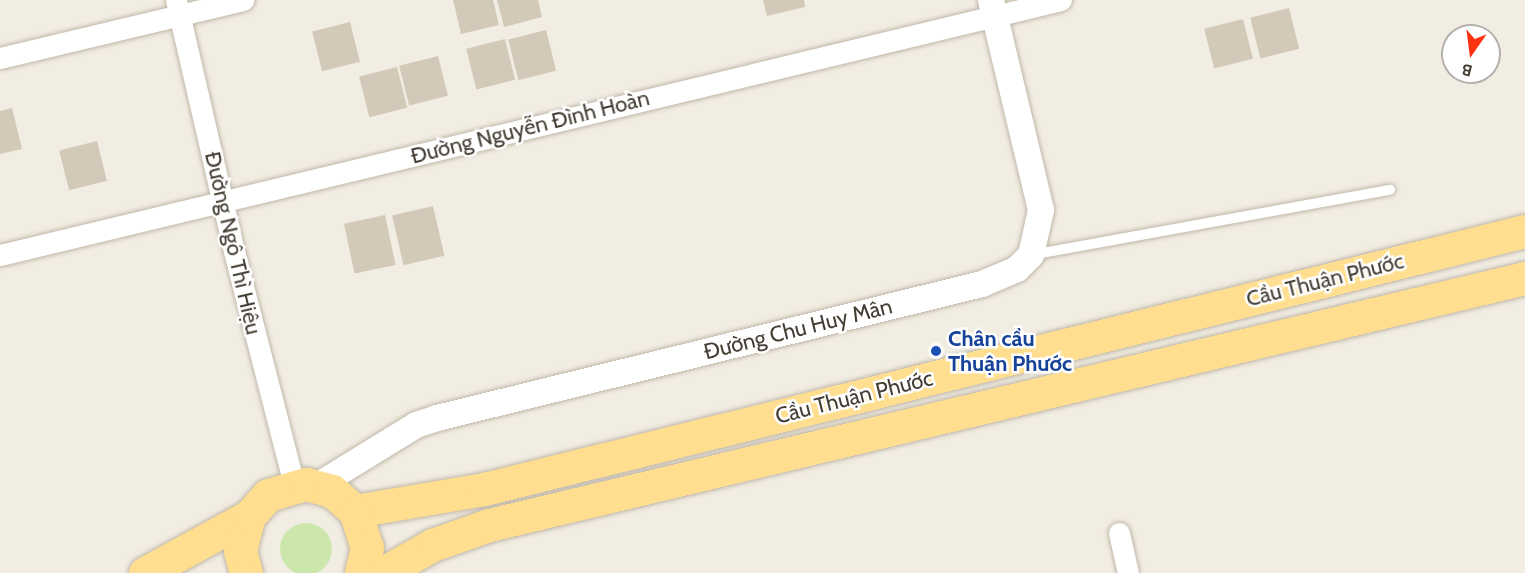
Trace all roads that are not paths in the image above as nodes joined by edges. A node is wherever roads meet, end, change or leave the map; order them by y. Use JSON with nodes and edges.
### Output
{"nodes":[{"id":1,"x":243,"y":0,"type":"edge"},
{"id":2,"x":1061,"y":0,"type":"edge"},
{"id":3,"x":178,"y":8,"type":"edge"},
{"id":4,"x":993,"y":8,"type":"edge"},
{"id":5,"x":0,"y":58,"type":"edge"},
{"id":6,"x":1390,"y":190,"type":"dead end"},
{"id":7,"x":223,"y":202,"type":"junction"},
{"id":8,"x":1525,"y":231,"type":"edge"},
{"id":9,"x":0,"y":255,"type":"edge"},
{"id":10,"x":1031,"y":255,"type":"junction"},
{"id":11,"x":1525,"y":278,"type":"edge"},
{"id":12,"x":306,"y":485,"type":"junction"},
{"id":13,"x":355,"y":511,"type":"junction"},
{"id":14,"x":249,"y":516,"type":"junction"},
{"id":15,"x":1119,"y":533,"type":"dead end"},
{"id":16,"x":145,"y":573,"type":"edge"},
{"id":17,"x":246,"y":573,"type":"edge"},
{"id":18,"x":361,"y":573,"type":"edge"},
{"id":19,"x":383,"y":573,"type":"edge"},
{"id":20,"x":1128,"y":573,"type":"edge"}],
"edges":[{"from":1,"to":3,"type":"street"},
{"from":2,"to":4,"type":"street","name":"Đường Nguyễn Đình Hoàn"},
{"from":3,"to":5,"type":"street"},
{"from":3,"to":7,"type":"street","name":"Đường Ngô Thì Hiệu"},
{"from":4,"to":7,"type":"street","name":"Đường Nguyễn Đình Hoàn"},
{"from":4,"to":10,"type":"street"},
{"from":6,"to":10,"type":"lane"},
{"from":7,"to":9,"type":"street","name":"Đường Nguyễn Đình Hoàn"},
{"from":7,"to":12,"type":"street","name":"Đường Ngô Thì Hiệu"},
{"from":8,"to":13,"type":"main road","name":"Cầu Thuận Phước"},
{"from":10,"to":12,"type":"street","name":"Đường Chu Huy Mân"},
{"from":11,"to":19,"type":"main road","name":"Cầu Thuận Phước"},
{"from":12,"to":13,"type":"main road"},
{"from":12,"to":14,"type":"main road"},
{"from":13,"to":18,"type":"main road"},
{"from":14,"to":16,"type":"main road"},
{"from":14,"to":17,"type":"main road"},
{"from":15,"to":20,"type":"street"}]}
